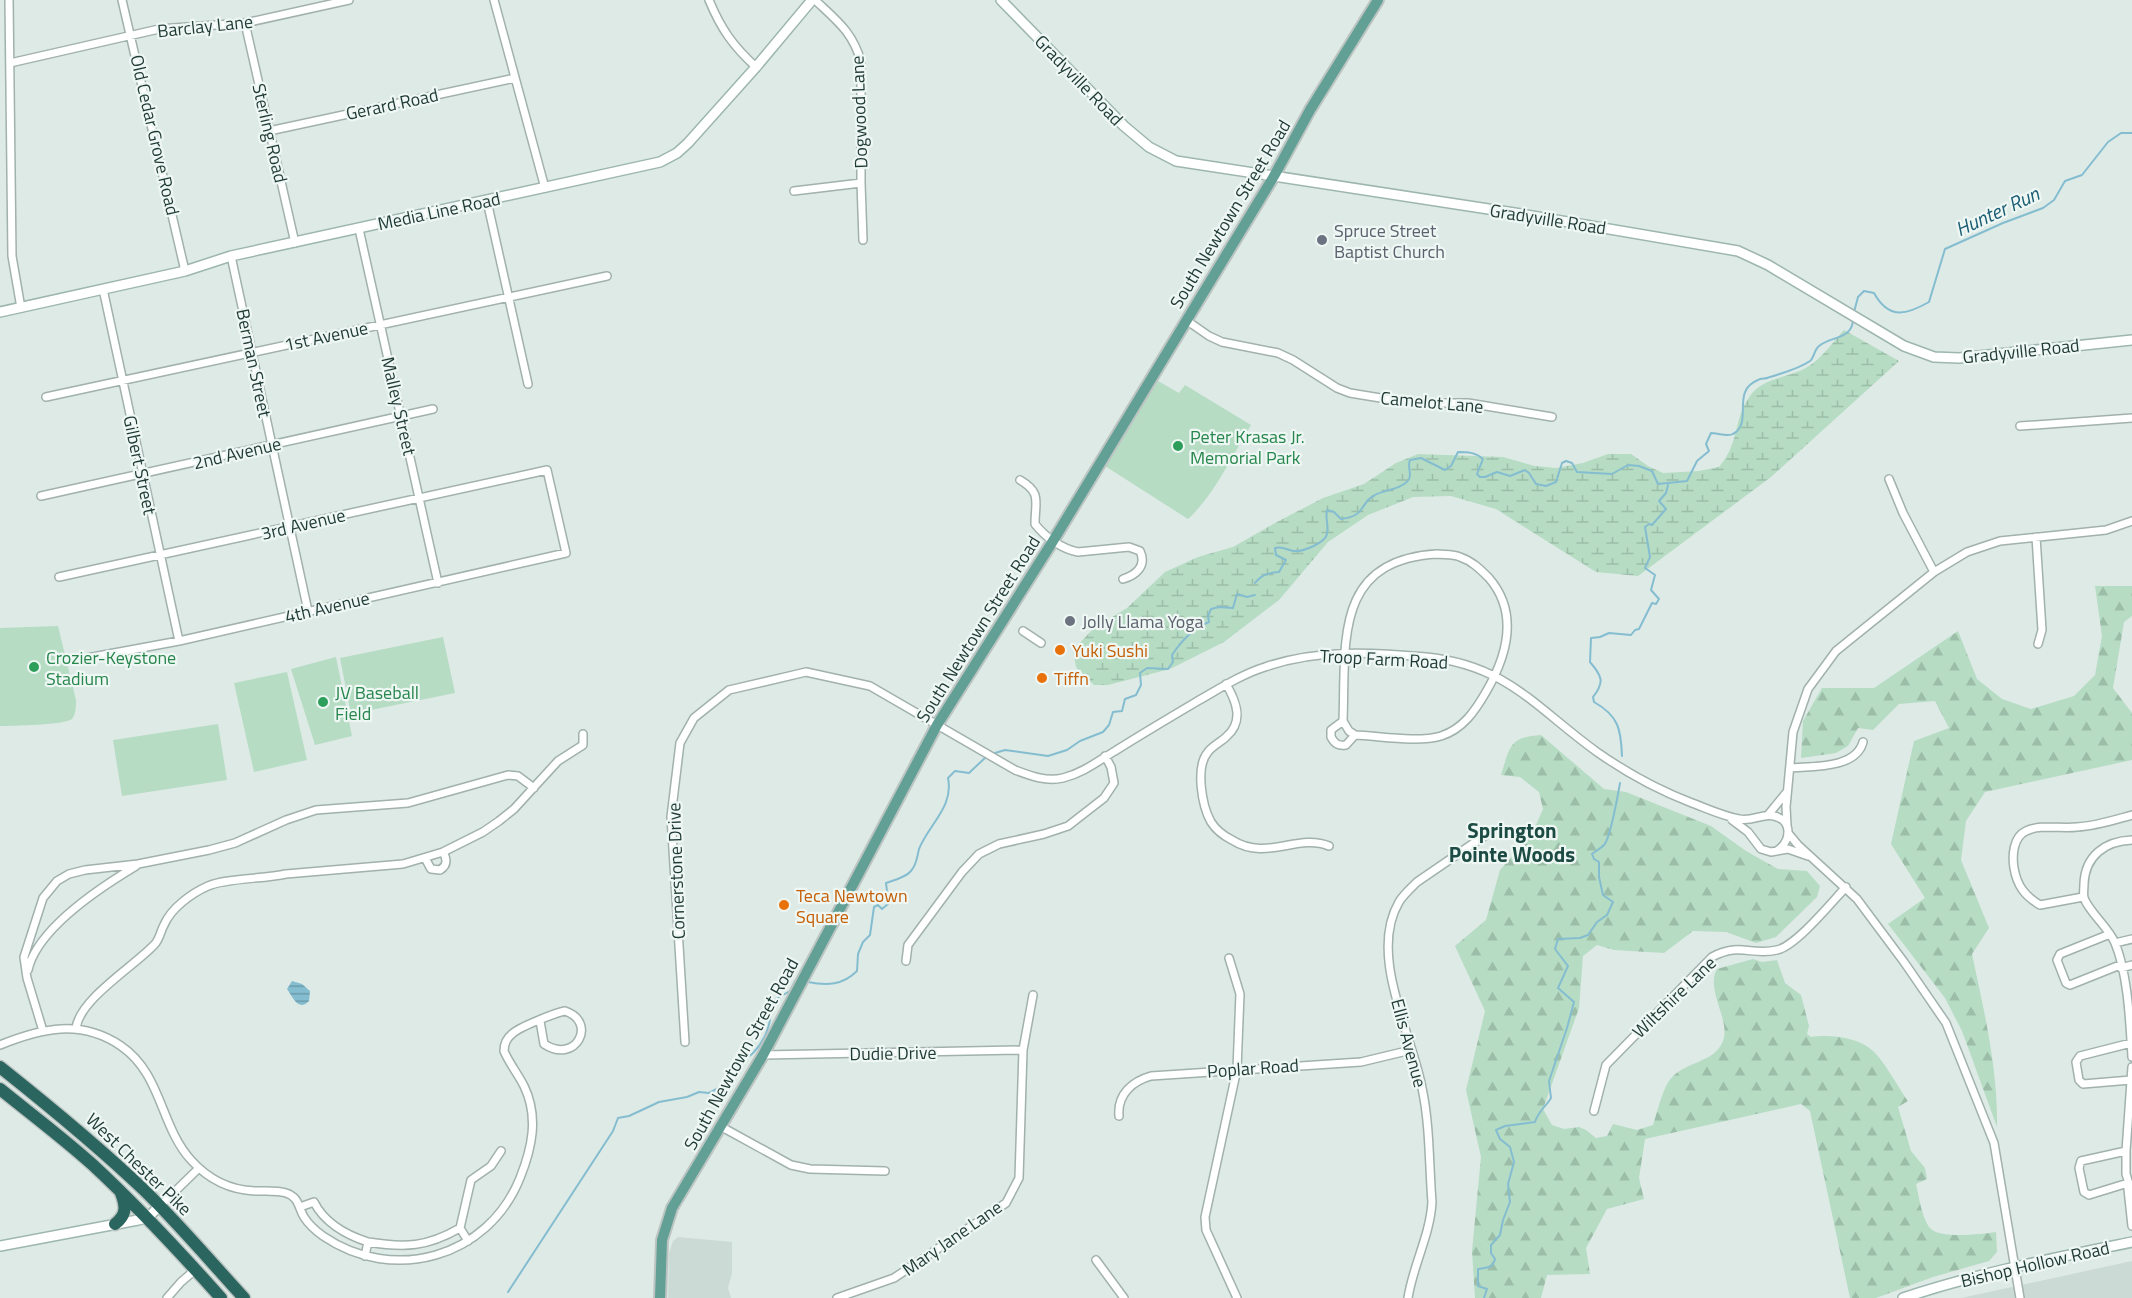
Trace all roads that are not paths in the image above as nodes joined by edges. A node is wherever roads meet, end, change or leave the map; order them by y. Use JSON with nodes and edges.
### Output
{"nodes":[{"id":1,"x":9,"y":0,"type":"edge"},
{"id":2,"x":122,"y":0,"type":"edge"},
{"id":3,"x":349,"y":0,"type":"edge"},
{"id":4,"x":494,"y":0,"type":"edge"},
{"id":5,"x":709,"y":0,"type":"edge"},
{"id":6,"x":814,"y":0,"type":"edge"},
{"id":7,"x":1001,"y":0,"type":"edge"},
{"id":8,"x":1378,"y":0,"type":"edge"},
{"id":9,"x":245,"y":23,"type":"junction"},
{"id":10,"x":132,"y":36,"type":"junction"},
{"id":11,"x":10,"y":63,"type":"junction"},
{"id":12,"x":756,"y":67,"type":"junction"},
{"id":13,"x":515,"y":78,"type":"junction"},
{"id":14,"x":269,"y":131,"type":"junction"},
{"id":15,"x":1274,"y":176,"type":"junction"},
{"id":16,"x":861,"y":183,"type":"junction"},
{"id":17,"x":545,"y":188,"type":"junction"},
{"id":18,"x":794,"y":192,"type":"dead end"},
{"id":19,"x":488,"y":201,"type":"junction"},
{"id":20,"x":359,"y":228,"type":"junction"},
{"id":21,"x":863,"y":240,"type":"dead end"},
{"id":22,"x":295,"y":243,"type":"junction"},
{"id":23,"x":231,"y":256,"type":"junction"},
{"id":24,"x":185,"y":271,"type":"junction"},
{"id":25,"x":607,"y":276,"type":"dead end"},
{"id":26,"x":103,"y":289,"type":"junction"},
{"id":27,"x":510,"y":296,"type":"junction"},
{"id":28,"x":21,"y":308,"type":"junction"},
{"id":29,"x":0,"y":312,"type":"edge"},
{"id":30,"x":1186,"y":321,"type":"junction"},
{"id":31,"x":380,"y":325,"type":"junction"},
{"id":32,"x":2132,"y":340,"type":"edge"},
{"id":33,"x":251,"y":352,"type":"junction"},
{"id":34,"x":123,"y":380,"type":"junction"},
{"id":35,"x":528,"y":384,"type":"dead end"},
{"id":36,"x":46,"y":397,"type":"dead end"},
{"id":37,"x":433,"y":409,"type":"dead end"},
{"id":38,"x":402,"y":416,"type":"junction"},
{"id":39,"x":1552,"y":417,"type":"dead end"},
{"id":40,"x":2132,"y":418,"type":"edge"},
{"id":41,"x":2020,"y":426,"type":"dead end"},
{"id":42,"x":271,"y":445,"type":"junction"},
{"id":43,"x":142,"y":475,"type":"junction"},
{"id":44,"x":1889,"y":479,"type":"dead end"},
{"id":45,"x":1020,"y":480,"type":"dead end"},
{"id":46,"x":41,"y":496,"type":"dead end"},
{"id":47,"x":420,"y":498,"type":"junction"},
{"id":48,"x":2132,"y":521,"type":"edge"},
{"id":49,"x":291,"y":527,"type":"junction"},
{"id":50,"x":2036,"y":537,"type":"junction"},
{"id":51,"x":1053,"y":541,"type":"junction"},
{"id":52,"x":566,"y":553,"type":"joint"},
{"id":53,"x":160,"y":556,"type":"junction"},
{"id":54,"x":1935,"y":572,"type":"junction"},
{"id":55,"x":59,"y":578,"type":"dead end"},
{"id":56,"x":1123,"y":579,"type":"dead end"},
{"id":57,"x":438,"y":583,"type":"junction"},
{"id":58,"x":308,"y":611,"type":"junction"},
{"id":59,"x":1023,"y":631,"type":"dead end"},
{"id":60,"x":179,"y":641,"type":"junction"},
{"id":61,"x":1041,"y":642,"type":"dead end"},
{"id":62,"x":2038,"y":644,"type":"dead end"},
{"id":63,"x":1346,"y":653,"type":"junction"},
{"id":64,"x":87,"y":658,"type":"dead end"},
{"id":65,"x":1495,"y":675,"type":"junction"},
{"id":66,"x":1226,"y":684,"type":"junction"},
{"id":67,"x":1343,"y":721,"type":"junction"},
{"id":68,"x":937,"y":725,"type":"junction"},
{"id":69,"x":583,"y":734,"type":"dead end"},
{"id":70,"x":1355,"y":735,"type":"junction"},
{"id":71,"x":1863,"y":742,"type":"dead end"},
{"id":72,"x":1105,"y":756,"type":"junction"},
{"id":73,"x":1790,"y":768,"type":"junction"},
{"id":74,"x":534,"y":788,"type":"junction"},
{"id":75,"x":1788,"y":791,"type":"junction"},
{"id":76,"x":1725,"y":815,"type":"junction"},
{"id":77,"x":2132,"y":815,"type":"edge"},
{"id":78,"x":1764,"y":816,"type":"junction"},
{"id":79,"x":1788,"y":829,"type":"junction"},
{"id":80,"x":1490,"y":832,"type":"dead end"},
{"id":81,"x":1752,"y":838,"type":"junction"},
{"id":82,"x":2132,"y":840,"type":"edge"},
{"id":83,"x":1329,"y":846,"type":"dead end"},
{"id":84,"x":1778,"y":850,"type":"junction"},
{"id":85,"x":443,"y":852,"type":"junction"},
{"id":86,"x":425,"y":858,"type":"junction"},
{"id":87,"x":1815,"y":860,"type":"junction"},
{"id":88,"x":138,"y":864,"type":"junction"},
{"id":89,"x":1846,"y":887,"type":"junction"},
{"id":90,"x":2083,"y":897,"type":"junction"},
{"id":91,"x":2110,"y":934,"type":"junction"},
{"id":92,"x":2132,"y":939,"type":"edge"},
{"id":93,"x":2115,"y":943,"type":"junction"},
{"id":94,"x":1229,"y":958,"type":"dead end"},
{"id":95,"x":906,"y":961,"type":"dead end"},
{"id":96,"x":2132,"y":965,"type":"edge"},
{"id":97,"x":2121,"y":967,"type":"junction"},
{"id":98,"x":27,"y":975,"type":"junction"},
{"id":99,"x":1033,"y":995,"type":"dead end"},
{"id":100,"x":540,"y":1021,"type":"junction"},
{"id":101,"x":76,"y":1028,"type":"junction"},
{"id":102,"x":43,"y":1031,"type":"junction"},
{"id":103,"x":2132,"y":1036,"type":"edge"},
{"id":104,"x":685,"y":1042,"type":"dead end"},
{"id":105,"x":2131,"y":1043,"type":"edge"},
{"id":106,"x":0,"y":1045,"type":"edge"},
{"id":107,"x":1023,"y":1050,"type":"junction"},
{"id":108,"x":1412,"y":1050,"type":"junction"},
{"id":109,"x":763,"y":1055,"type":"junction"},
{"id":110,"x":2132,"y":1057,"type":"edge"},
{"id":111,"x":0,"y":1067,"type":"edge"},
{"id":112,"x":2132,"y":1067,"type":"edge"},
{"id":113,"x":1238,"y":1069,"type":"junction"},
{"id":114,"x":2130,"y":1080,"type":"junction"},
{"id":115,"x":0,"y":1089,"type":"edge"},
{"id":116,"x":1594,"y":1111,"type":"dead end"},
{"id":117,"x":1119,"y":1116,"type":"dead end"},
{"id":118,"x":720,"y":1126,"type":"junction"},
{"id":119,"x":2130,"y":1142,"type":"edge"},
{"id":120,"x":501,"y":1151,"type":"dead end"},
{"id":121,"x":2126,"y":1151,"type":"junction"},
{"id":122,"x":199,"y":1168,"type":"junction"},
{"id":123,"x":885,"y":1171,"type":"dead end"},
{"id":124,"x":2129,"y":1173,"type":"edge"},
{"id":125,"x":2128,"y":1183,"type":"junction"},
{"id":126,"x":121,"y":1192,"type":"junction"},
{"id":127,"x":2132,"y":1193,"type":"edge"},
{"id":128,"x":160,"y":1206,"type":"junction"},
{"id":129,"x":300,"y":1207,"type":"junction"},
{"id":130,"x":147,"y":1218,"type":"junction"},
{"id":131,"x":116,"y":1224,"type":"junction"},
{"id":132,"x":2132,"y":1226,"type":"edge"},
{"id":133,"x":460,"y":1228,"type":"junction"},
{"id":134,"x":468,"y":1241,"type":"junction"},
{"id":135,"x":368,"y":1242,"type":"junction"},
{"id":136,"x":2132,"y":1242,"type":"edge"},
{"id":137,"x":0,"y":1246,"type":"edge"},
{"id":138,"x":365,"y":1256,"type":"junction"},
{"id":139,"x":1096,"y":1260,"type":"dead end"},
{"id":140,"x":2016,"y":1266,"type":"junction"},
{"id":141,"x":195,"y":1269,"type":"junction"},
{"id":142,"x":166,"y":1298,"type":"edge"},
{"id":143,"x":221,"y":1298,"type":"edge"},
{"id":144,"x":244,"y":1298,"type":"edge"},
{"id":145,"x":660,"y":1298,"type":"edge"},
{"id":146,"x":837,"y":1298,"type":"edge"},
{"id":147,"x":1124,"y":1298,"type":"edge"},
{"id":148,"x":1237,"y":1298,"type":"edge"},
{"id":149,"x":1408,"y":1298,"type":"edge"},
{"id":150,"x":1903,"y":1298,"type":"edge"},
{"id":151,"x":2020,"y":1298,"type":"edge"}],
"edges":[{"from":1,"to":11,"type":"street"},
{"from":2,"to":10,"type":"street","name":"Old Cedar Grove Road"},
{"from":3,"to":9,"type":"street","name":"Barclay Lane"},
{"from":4,"to":13,"type":"street"},
{"from":5,"to":12,"type":"street"},
{"from":6,"to":12,"type":"main road","name":"Media Line Road"},
{"from":6,"to":16,"type":"street","name":"Dogwood Lane"},
{"from":7,"to":15,"type":"main road","name":"Gradyville Road"},
{"from":8,"to":15,"type":"main road","name":"South Newtown Street Road"},
{"from":9,"to":10,"type":"street","name":"Barclay Lane"},
{"from":9,"to":14,"type":"street","name":"Sterling Road"},
{"from":10,"to":11,"type":"street","name":"Barclay Lane"},
{"from":10,"to":24,"type":"street","name":"Old Cedar Grove Road"},
{"from":11,"to":28,"type":"street"},
{"from":12,"to":17,"type":"main road","name":"Media Line Road"},
{"from":13,"to":14,"type":"street","name":"Gerard Road"},
{"from":13,"to":17,"type":"street"},
{"from":14,"to":22,"type":"street","name":"Sterling Road"},
{"from":15,"to":30,"type":"main road","name":"South Newtown Street Road"},
{"from":15,"to":32,"type":"main road","name":"Gradyville Road"},
{"from":16,"to":18,"type":"street"},
{"from":16,"to":21,"type":"street","name":"Dogwood Lane"},
{"from":17,"to":19,"type":"main road","name":"Media Line Road"},
{"from":19,"to":20,"type":"main road","name":"Media Line Road"},
{"from":19,"to":27,"type":"street"},
{"from":20,"to":22,"type":"main road","name":"Media Line Road"},
{"from":20,"to":31,"type":"street","name":"Malley Street"},
{"from":22,"to":23,"type":"main road","name":"Media Line Road"},
{"from":23,"to":24,"type":"main road","name":"Media Line Road"},
{"from":23,"to":33,"type":"street","name":"Berman Street"},
{"from":24,"to":26,"type":"main road","name":"Media Line Road"},
{"from":25,"to":27,"type":"street","name":"1st Avenue"},
{"from":26,"to":28,"type":"main road","name":"Media Line Road"},
{"from":26,"to":34,"type":"street","name":"Gilbert Street"},
{"from":27,"to":31,"type":"street","name":"1st Avenue"},
{"from":27,"to":35,"type":"street"},
{"from":28,"to":29,"type":"main road","name":"Media Line Road"},
{"from":30,"to":39,"type":"street","name":"Camelot Lane"},
{"from":30,"to":51,"type":"main road","name":"South Newtown Street Road"},
{"from":31,"to":33,"type":"street","name":"1st Avenue"},
{"from":31,"to":38,"type":"street","name":"Malley Street"},
{"from":33,"to":34,"type":"street","name":"1st Avenue"},
{"from":33,"to":42,"type":"street","name":"Berman Street"},
{"from":34,"to":36,"type":"street","name":"1st Avenue"},
{"from":34,"to":43,"type":"street","name":"Gilbert Street"},
{"from":37,"to":38,"type":"street","name":"2nd Avenue"},
{"from":38,"to":42,"type":"street","name":"2nd Avenue"},
{"from":38,"to":47,"type":"street","name":"Malley Street"},
{"from":40,"to":41,"type":"street"},
{"from":42,"to":43,"type":"street","name":"2nd Avenue"},
{"from":42,"to":49,"type":"street","name":"Berman Street"},
{"from":43,"to":46,"type":"street","name":"2nd Avenue"},
{"from":43,"to":53,"type":"street","name":"Gilbert Street"},
{"from":44,"to":54,"type":"street"},
{"from":45,"to":51,"type":"street"},
{"from":47,"to":49,"type":"street","name":"3rd Avenue"},
{"from":47,"to":52,"type":"street","name":"3rd Avenue"},
{"from":47,"to":57,"type":"street","name":"Malley Street"},
{"from":48,"to":50,"type":"street"},
{"from":49,"to":53,"type":"street","name":"3rd Avenue"},
{"from":49,"to":58,"type":"street","name":"Berman Street"},
{"from":50,"to":54,"type":"street"},
{"from":50,"to":62,"type":"street"},
{"from":51,"to":56,"type":"street"},
{"from":51,"to":68,"type":"main road","name":"South Newtown Street Road"},
{"from":52,"to":57,"type":"street","name":"4th Avenue"},
{"from":53,"to":55,"type":"street","name":"3rd Avenue"},
{"from":53,"to":60,"type":"street","name":"Gilbert Street"},
{"from":54,"to":73,"type":"street"},
{"from":57,"to":58,"type":"street","name":"4th Avenue"},
{"from":58,"to":60,"type":"street","name":"4th Avenue"},
{"from":59,"to":61,"type":"street"},
{"from":60,"to":64,"type":"street","name":"4th Avenue"},
{"from":63,"to":65,"type":"street","name":"Troop Farm Road"},
{"from":63,"to":65,"type":"street"},
{"from":63,"to":66,"type":"street","name":"Troop Farm Road"},
{"from":63,"to":67,"type":"street"},
{"from":65,"to":70,"type":"street"},
{"from":65,"to":76,"type":"street","name":"Troop Farm Road"},
{"from":66,"to":72,"type":"street","name":"Troop Farm Road"},
{"from":66,"to":83,"type":"street"},
{"from":67,"to":70,"type":"street"},
{"from":67,"to":70,"type":"street"},
{"from":68,"to":72,"type":"street","name":"Troop Farm Road"},
{"from":68,"to":104,"type":"street","name":"Cornerstone Drive"},
{"from":68,"to":109,"type":"main road","name":"South Newtown Street Road"},
{"from":69,"to":74,"type":"street"},
{"from":71,"to":73,"type":"street"},
{"from":72,"to":95,"type":"street"},
{"from":73,"to":75,"type":"street"},
{"from":74,"to":85,"type":"street"},
{"from":74,"to":88,"type":"street"},
{"from":75,"to":78,"type":"street"},
{"from":75,"to":79,"type":"street"},
{"from":76,"to":78,"type":"street","name":"Troop Farm Road"},
{"from":76,"to":81,"type":"street","name":"Troop Farm Road"},
{"from":77,"to":90,"type":"street"},
{"from":78,"to":79,"type":"street","name":"Troop Farm Road"},
{"from":78,"to":81,"type":"street"},
{"from":79,"to":84,"type":"street"},
{"from":79,"to":87,"type":"street","name":"Troop Farm Road"},
{"from":80,"to":108,"type":"street","name":"Ellis Avenue"},
{"from":81,"to":84,"type":"street"},
{"from":82,"to":90,"type":"street"},
{"from":84,"to":87,"type":"street"},
{"from":85,"to":86,"type":"street"},
{"from":85,"to":86,"type":"street"},
{"from":86,"to":101,"type":"street"},
{"from":87,"to":89,"type":"street","name":"Troop Farm Road"},
{"from":88,"to":98,"type":"street"},
{"from":88,"to":98,"type":"street"},
{"from":89,"to":116,"type":"street","name":"Wiltshire Lane"},
{"from":89,"to":140,"type":"street","name":"Troop Farm Road"},
{"from":90,"to":91,"type":"street"},
{"from":91,"to":93,"type":"street"},
{"from":91,"to":97,"type":"street"},
{"from":92,"to":93,"type":"street"},
{"from":93,"to":97,"type":"street"},
{"from":94,"to":113,"type":"street"},
{"from":96,"to":97,"type":"street"},
{"from":97,"to":103,"type":"street"},
{"from":98,"to":102,"type":"street"},
{"from":99,"to":107,"type":"street","name":"Mary Jane Lane"},
{"from":100,"to":100,"type":"street"},
{"from":100,"to":134,"type":"street"},
{"from":101,"to":102,"type":"street"},
{"from":101,"to":122,"type":"street"},
{"from":102,"to":106,"type":"street"},
{"from":103,"to":105,"type":"street"},
{"from":105,"to":110,"type":"street"},
{"from":105,"to":114,"type":"street"},
{"from":107,"to":109,"type":"street","name":"Dudie Drive"},
{"from":107,"to":146,"type":"street","name":"Mary Jane Lane"},
{"from":108,"to":113,"type":"street","name":"Poplar Road"},
{"from":108,"to":149,"type":"street","name":"Ellis Avenue"},
{"from":109,"to":118,"type":"main road","name":"South Newtown Street Road"},
{"from":111,"to":128,"type":"highway","name":"West Chester Pike"},
{"from":112,"to":114,"type":"street"},
{"from":113,"to":117,"type":"street","name":"Poplar Road"},
{"from":113,"to":148,"type":"street"},
{"from":114,"to":119,"type":"street"},
{"from":115,"to":126,"type":"highway","name":"West Chester Pike"},
{"from":118,"to":123,"type":"street"},
{"from":118,"to":145,"type":"main road","name":"South Newtown Street Road"},
{"from":119,"to":121,"type":"street"},
{"from":120,"to":133,"type":"street"},
{"from":121,"to":124,"type":"street"},
{"from":121,"to":125,"type":"street"},
{"from":122,"to":128,"type":"street"},
{"from":122,"to":129,"type":"street"},
{"from":124,"to":125,"type":"street"},
{"from":125,"to":127,"type":"street"},
{"from":125,"to":132,"type":"street"},
{"from":126,"to":130,"type":"highway","name":"West Chester Pike"},
{"from":126,"to":131,"type":"highway"},
{"from":128,"to":130,"type":"main road"},
{"from":128,"to":144,"type":"highway","name":"West Chester Pike"},
{"from":129,"to":135,"type":"street"},
{"from":129,"to":138,"type":"street"},
{"from":130,"to":131,"type":"main road"},
{"from":130,"to":141,"type":"highway","name":"West Chester Pike"},
{"from":131,"to":137,"type":"main road"},
{"from":133,"to":134,"type":"street"},
{"from":133,"to":135,"type":"street"},
{"from":134,"to":138,"type":"street"},
{"from":135,"to":138,"type":"street"},
{"from":136,"to":140,"type":"main road","name":"Bishop Hollow Road"},
{"from":139,"to":147,"type":"street"},
{"from":140,"to":150,"type":"main road","name":"Bishop Hollow Road"},
{"from":140,"to":151,"type":"street","name":"Troop Farm Road"},
{"from":141,"to":142,"type":"street"},
{"from":141,"to":143,"type":"highway","name":"West Chester Pike"}]}
